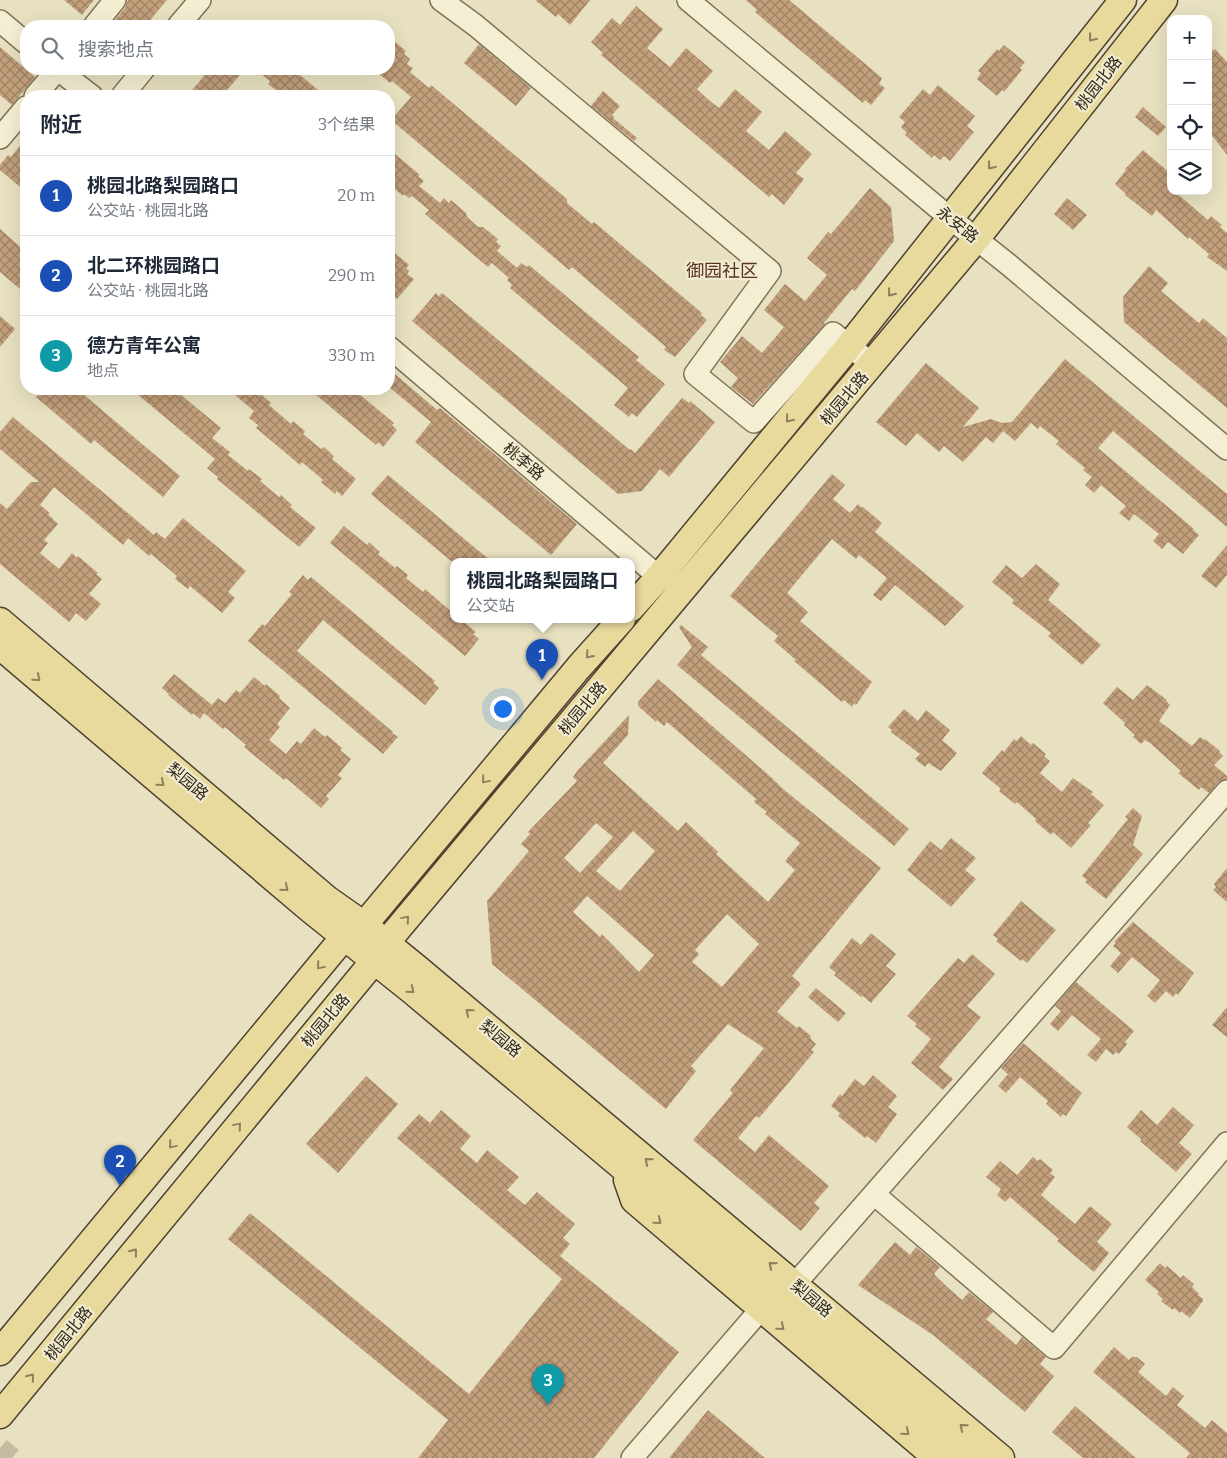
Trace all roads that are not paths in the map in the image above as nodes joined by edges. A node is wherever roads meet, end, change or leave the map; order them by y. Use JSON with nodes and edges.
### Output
{"nodes":[{"id":1,"x":115,"y":0,"type":"edge"},
{"id":2,"x":200,"y":0,"type":"edge"},
{"id":3,"x":442,"y":0,"type":"edge"},
{"id":4,"x":688,"y":0,"type":"edge"},
{"id":5,"x":1123,"y":0,"type":"edge"},
{"id":6,"x":1164,"y":0,"type":"edge"},
{"id":7,"x":99,"y":20,"type":"edge"},
{"id":8,"x":183,"y":20,"type":"edge"},
{"id":9,"x":0,"y":21,"type":"edge"},
{"id":10,"x":20,"y":38,"type":"edge"},
{"id":11,"x":53,"y":75,"type":"edge"},
{"id":12,"x":66,"y":75,"type":"edge"},
{"id":13,"x":139,"y":75,"type":"edge"},
{"id":14,"x":40,"y":90,"type":"edge"},
{"id":15,"x":84,"y":90,"type":"edge"},
{"id":16,"x":127,"y":90,"type":"edge"},
{"id":17,"x":20,"y":114,"type":"edge"},
{"id":18,"x":0,"y":138,"type":"edge"},
{"id":19,"x":950,"y":218,"type":"junction"},
{"id":20,"x":977,"y":238,"type":"junction"},
{"id":21,"x":849,"y":346,"type":"junction"},
{"id":22,"x":395,"y":352,"type":"edge"},
{"id":23,"x":872,"y":364,"type":"junction"},
{"id":24,"x":1227,"y":449,"type":"edge"},
{"id":25,"x":659,"y":576,"type":"junction"},
{"id":26,"x":635,"y":603,"type":"edge"},
{"id":27,"x":0,"y":621,"type":"edge"},
{"id":28,"x":618,"y":623,"type":"edge"},
{"id":29,"x":0,"y":646,"type":"edge"},
{"id":30,"x":1227,"y":790,"type":"edge"},
{"id":31,"x":354,"y":931,"type":"junction"},
{"id":32,"x":380,"y":952,"type":"junction"},
{"id":33,"x":1227,"y":1143,"type":"edge"},
{"id":34,"x":874,"y":1194,"type":"junction"},
{"id":35,"x":776,"y":1296,"type":"junction"},
{"id":36,"x":0,"y":1352,"type":"edge"},
{"id":37,"x":0,"y":1415,"type":"edge"},
{"id":38,"x":632,"y":1458,"type":"edge"},
{"id":39,"x":937,"y":1458,"type":"edge"},
{"id":40,"x":970,"y":1458,"type":"edge"},
{"id":41,"x":1001,"y":1458,"type":"edge"}],
"edges":[{"from":1,"to":7,"type":"street"},
{"from":2,"to":8,"type":"street"},
{"from":3,"to":21,"type":"street"},
{"from":4,"to":19,"type":"street","name":"永安路"},
{"from":5,"to":19,"type":"main road","name":"桃园北路","one_way":true},
{"from":6,"to":20,"type":"main road","name":"桃园北路"},
{"from":9,"to":10,"type":"street"},
{"from":11,"to":14,"type":"street"},
{"from":12,"to":15,"type":"street"},
{"from":13,"to":16,"type":"street"},
{"from":17,"to":18,"type":"street"},
{"from":19,"to":20,"type":"street","name":"永安路"},
{"from":19,"to":21,"type":"main road","name":"桃园北路","one_way":true},
{"from":20,"to":23,"type":"main road","name":"桃园北路"},
{"from":20,"to":24,"type":"street","name":"永安路"},
{"from":21,"to":23,"type":"street"},
{"from":21,"to":25,"type":"main road","name":"桃园北路","one_way":true},
{"from":22,"to":25,"type":"street","name":"桃李路"},
{"from":32,"to":23,"type":"main road","name":"桃园北路","one_way":true},
{"from":25,"to":26,"type":"main road","name":"桃园北路"},
{"from":27,"to":31,"type":"main road","name":"梨园路"},
{"from":28,"to":31,"type":"main road","name":"桃园北路","one_way":true},
{"from":29,"to":31,"type":"main road","name":"梨园路","one_way":true},
{"from":30,"to":34,"type":"street"},
{"from":31,"to":32,"type":"main road","name":"梨园路"},
{"from":31,"to":36,"type":"main road","name":"桃园北路","one_way":true},
{"from":35,"to":32,"type":"main road","name":"梨园路","one_way":true},
{"from":32,"to":35,"type":"main road","name":"梨园路","one_way":true},
{"from":37,"to":32,"type":"main road","name":"桃园北路","one_way":true},
{"from":33,"to":34,"type":"street"},
{"from":34,"to":35,"type":"street"},
{"from":35,"to":38,"type":"street"},
{"from":35,"to":39,"type":"main road","one_way":true},
{"from":35,"to":40,"type":"main road","name":"梨园路"},
{"from":41,"to":35,"type":"main road","name":"梨园路","one_way":true}]}
